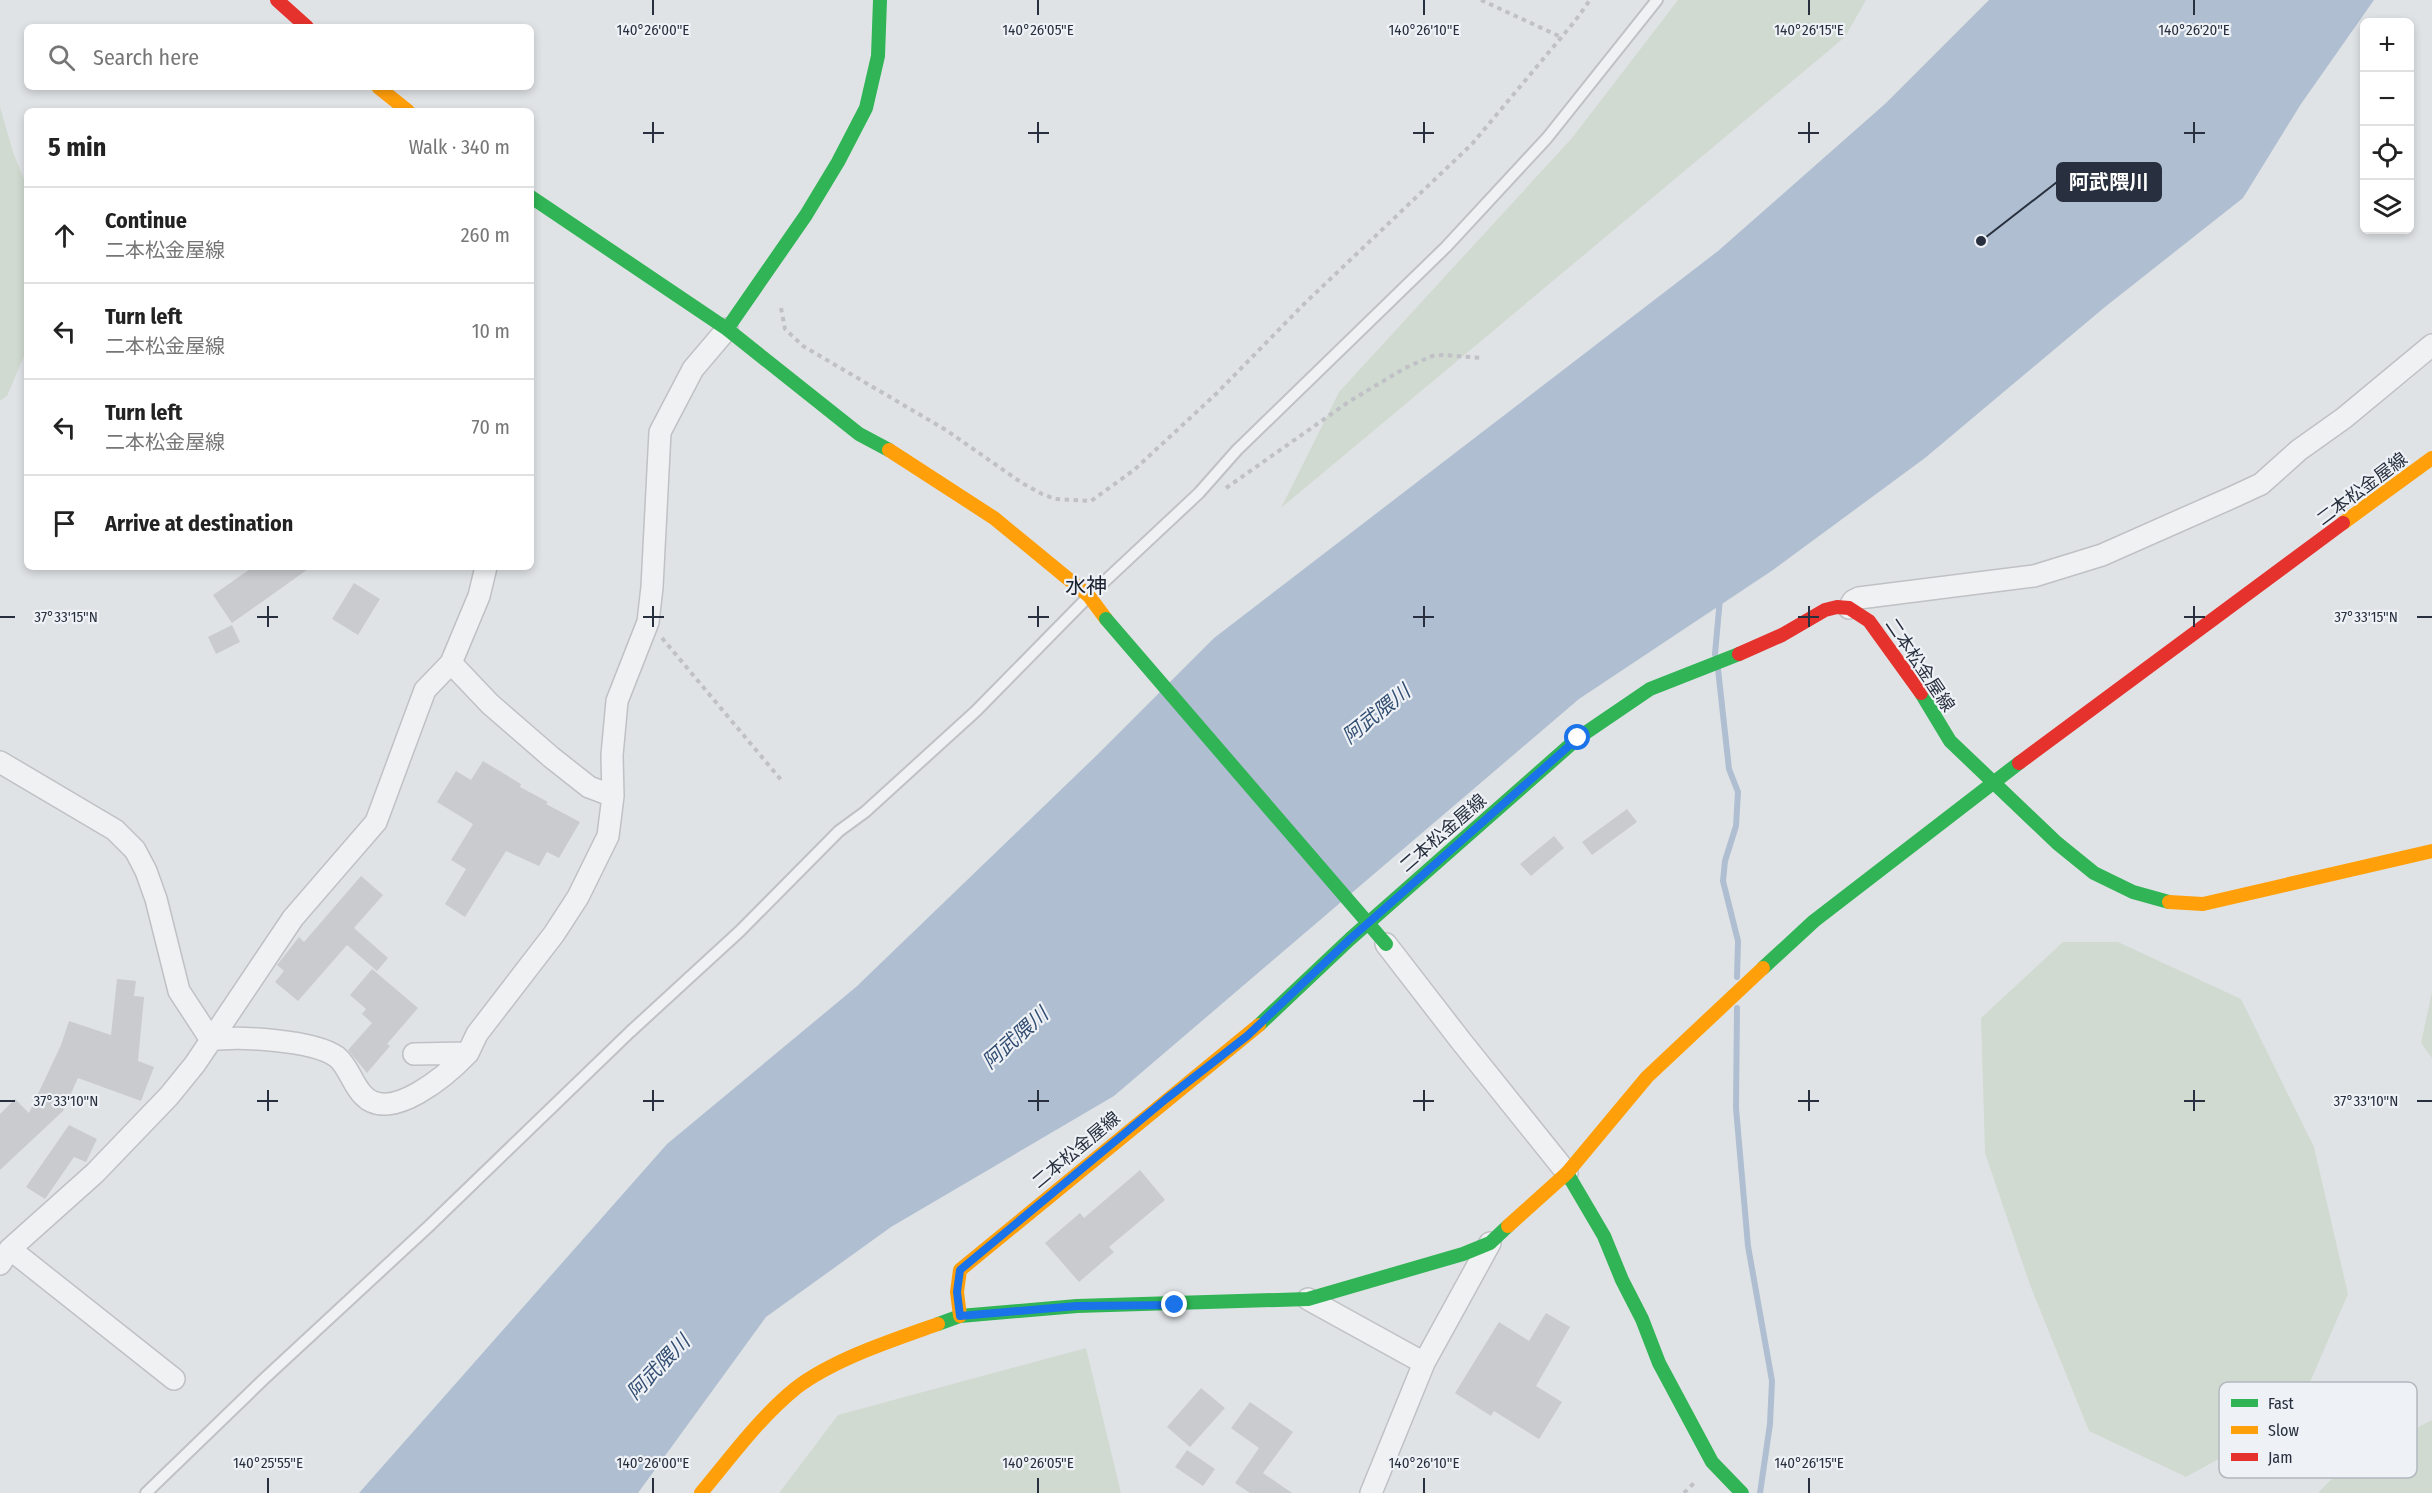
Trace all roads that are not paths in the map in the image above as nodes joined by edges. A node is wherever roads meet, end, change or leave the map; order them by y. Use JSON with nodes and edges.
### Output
{"nodes":[{"id":1,"x":277,"y":0,"type":"edge"},
{"id":2,"x":880,"y":0,"type":"edge"},
{"id":3,"x":1657,"y":0,"type":"edge"},
{"id":4,"x":304,"y":24,"type":"edge"},
{"id":5,"x":382,"y":90,"type":"edge"},
{"id":6,"x":404,"y":108,"type":"edge"},
{"id":7,"x":534,"y":199,"type":"edge"},
{"id":8,"x":727,"y":329,"type":"junction"},
{"id":9,"x":2432,"y":345,"type":"edge"},
{"id":10,"x":2432,"y":458,"type":"edge"},
{"id":11,"x":485,"y":570,"type":"edge"},
{"id":12,"x":1089,"y":596,"type":"junction"},
{"id":13,"x":1849,"y":608,"type":"junction"},
{"id":14,"x":451,"y":663,"type":"junction"},
{"id":15,"x":0,"y":762,"type":"edge"},
{"id":16,"x":1993,"y":782,"type":"junction"},
{"id":17,"x":613,"y":796,"type":"junction"},
{"id":18,"x":2432,"y":851,"type":"edge"},
{"id":19,"x":1386,"y":944,"type":"joint"},
{"id":20,"x":211,"y":1040,"type":"junction"},
{"id":21,"x":468,"y":1053,"type":"junction"},
{"id":22,"x":414,"y":1054,"type":"dead end"},
{"id":23,"x":1568,"y":1173,"type":"junction"},
{"id":24,"x":1490,"y":1243,"type":"junction"},
{"id":25,"x":5,"y":1257,"type":"edge"},
{"id":26,"x":1308,"y":1299,"type":"junction"},
{"id":27,"x":960,"y":1316,"type":"junction"},
{"id":28,"x":1424,"y":1363,"type":"junction"},
{"id":29,"x":174,"y":1379,"type":"dead end"},
{"id":30,"x":146,"y":1493,"type":"edge"},
{"id":31,"x":701,"y":1493,"type":"edge"},
{"id":32,"x":1371,"y":1493,"type":"edge"},
{"id":33,"x":1742,"y":1493,"type":"edge"}],
"edges":[{"from":1,"to":4,"type":"street"},
{"from":2,"to":8,"type":"street"},
{"from":3,"to":12,"type":"lane"},
{"from":5,"to":6,"type":"street"},
{"from":7,"to":8,"type":"street"},
{"from":8,"to":12,"type":"street"},
{"from":8,"to":17,"type":"street"},
{"from":9,"to":13,"type":"street"},
{"from":10,"to":16,"type":"street","name":"二本松金屋線"},
{"from":11,"to":14,"type":"street"},
{"from":12,"to":19,"type":"street","bridge":true},
{"from":12,"to":30,"type":"lane"},
{"from":13,"to":16,"type":"street","name":"二本松金屋線"},
{"from":13,"to":27,"type":"street","name":"二本松金屋線"},
{"from":14,"to":17,"type":"street"},
{"from":14,"to":20,"type":"street"},
{"from":15,"to":20,"type":"street"},
{"from":16,"to":18,"type":"street"},
{"from":16,"to":23,"type":"street","name":"二本松金屋線"},
{"from":17,"to":21,"type":"street"},
{"from":19,"to":23,"type":"street"},
{"from":20,"to":21,"type":"street"},
{"from":20,"to":25,"type":"street"},
{"from":21,"to":22,"type":"street"},
{"from":23,"to":24,"type":"street","name":"二本松金屋線"},
{"from":23,"to":33,"type":"street"},
{"from":24,"to":26,"type":"street","name":"二本松金屋線"},
{"from":24,"to":28,"type":"street"},
{"from":25,"to":29,"type":"street"},
{"from":26,"to":27,"type":"street","name":"二本松金屋線"},
{"from":26,"to":28,"type":"street"},
{"from":27,"to":31,"type":"street","name":"二本松金屋線"},
{"from":28,"to":32,"type":"street"}]}
